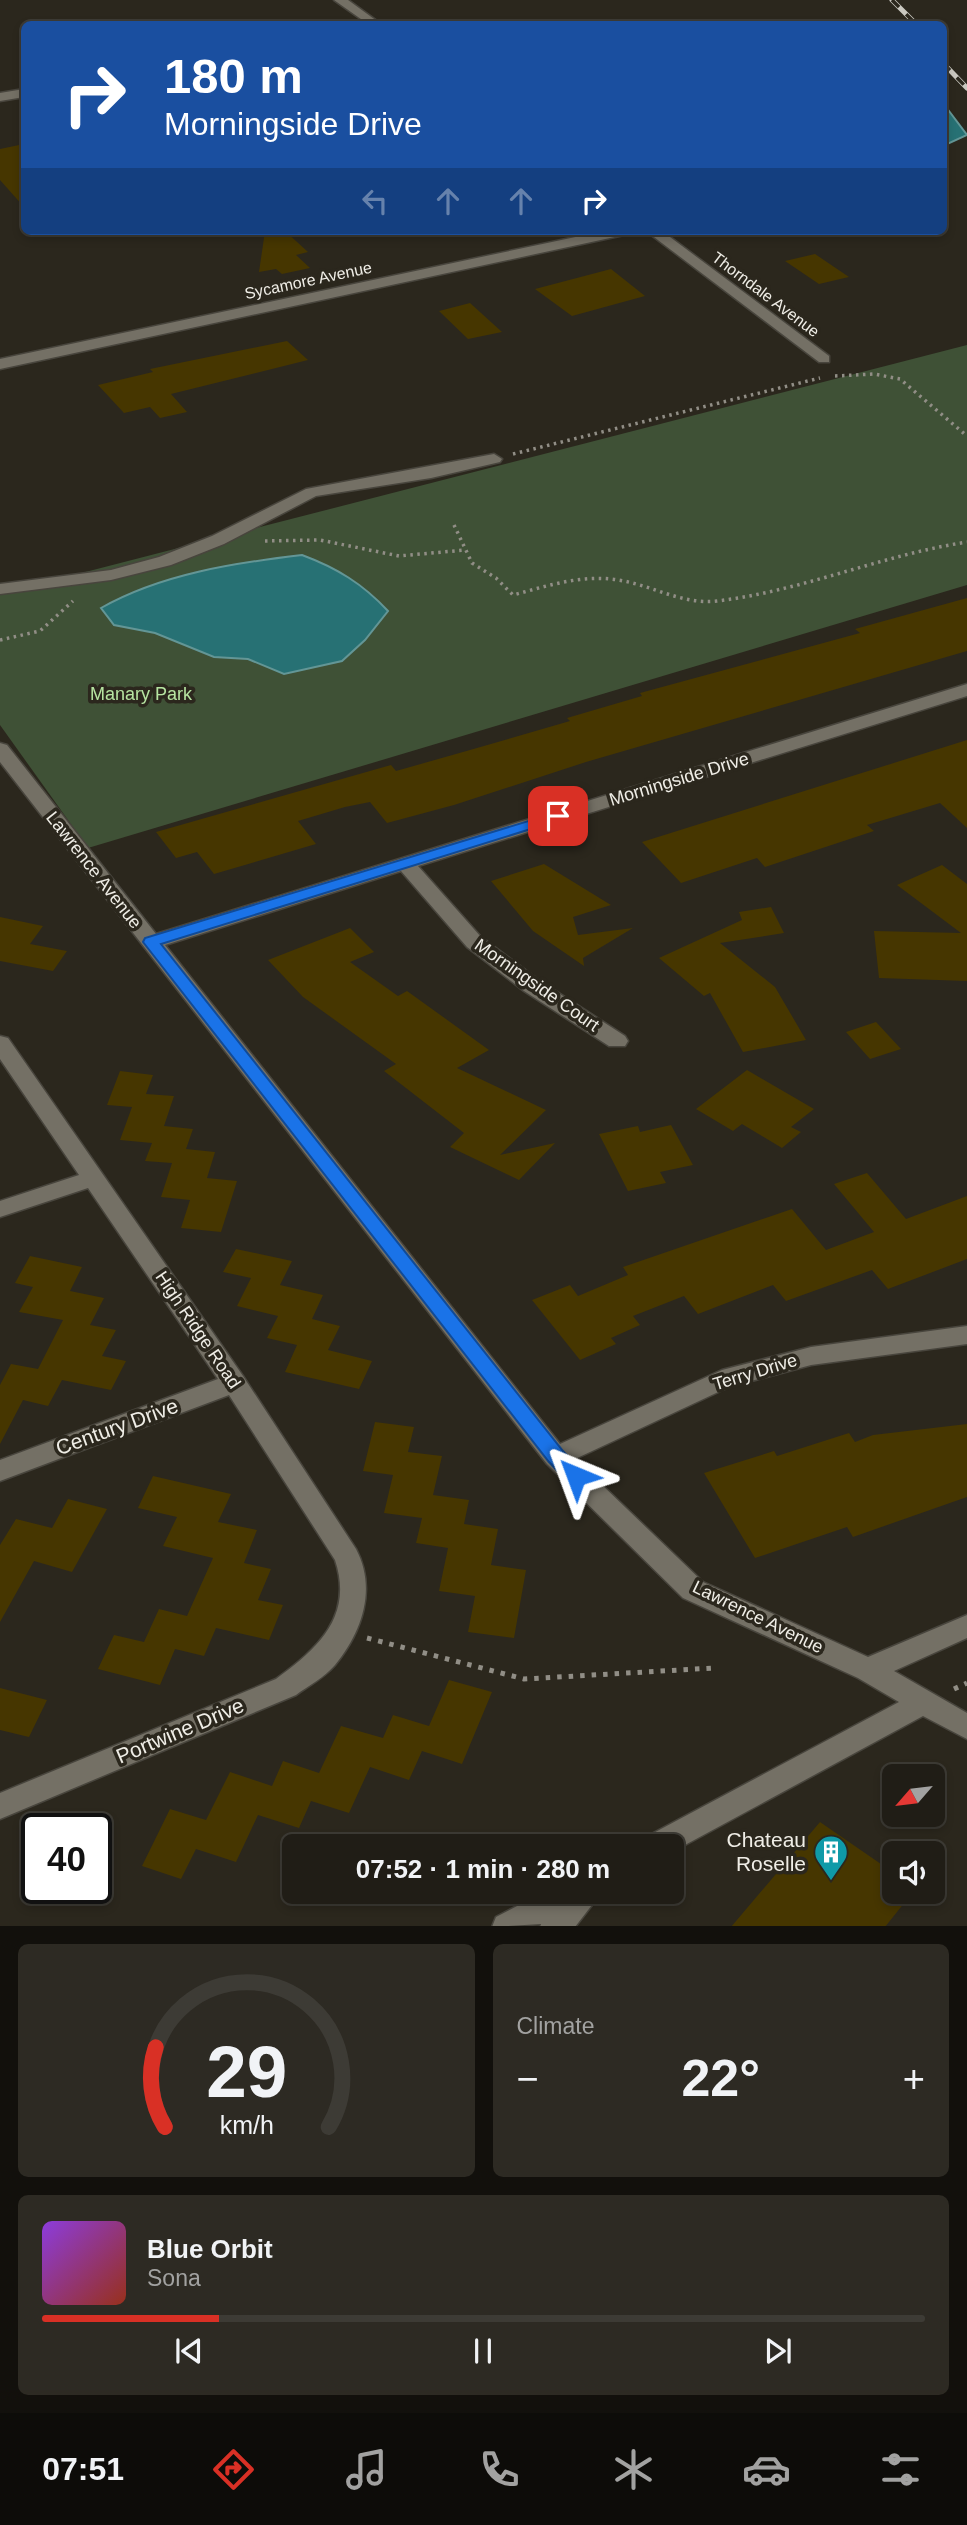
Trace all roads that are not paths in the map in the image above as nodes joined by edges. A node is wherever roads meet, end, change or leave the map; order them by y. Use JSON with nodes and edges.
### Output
{"nodes":[{"id":1,"x":340,"y":0,"type":"edge"},
{"id":2,"x":371,"y":21,"type":"edge"},
{"id":3,"x":21,"y":94,"type":"edge"},
{"id":4,"x":0,"y":97,"type":"edge"},
{"id":5,"x":605,"y":235,"type":"edge"},
{"id":6,"x":658,"y":235,"type":"edge"},
{"id":7,"x":824,"y":359,"type":"dead end"},
{"id":8,"x":0,"y":364,"type":"edge"},
{"id":9,"x":494,"y":458,"type":"road end"},
{"id":10,"x":0,"y":589,"type":"edge"},
{"id":11,"x":967,"y":690,"type":"edge"},
{"id":12,"x":0,"y":749,"type":"edge"},
{"id":13,"x":404,"y":863,"type":"junction"},
{"id":14,"x":151,"y":942,"type":"junction"},
{"id":15,"x":617,"y":1041,"type":"dead end"},
{"id":16,"x":0,"y":1043,"type":"edge"},
{"id":17,"x":94,"y":1178,"type":"junction"},
{"id":18,"x":0,"y":1209,"type":"edge"},
{"id":19,"x":967,"y":1335,"type":"edge"},
{"id":20,"x":234,"y":1383,"type":"junction"},
{"id":21,"x":556,"y":1457,"type":"junction"},
{"id":22,"x":0,"y":1471,"type":"edge"},
{"id":23,"x":967,"y":1626,"type":"edge"},
{"id":24,"x":342,"y":1631,"type":"joint"},
{"id":25,"x":868,"y":1670,"type":"junction"},
{"id":26,"x":924,"y":1702,"type":"junction"},
{"id":27,"x":967,"y":1727,"type":"edge"},
{"id":28,"x":0,"y":1806,"type":"edge"},
{"id":29,"x":678,"y":1834,"type":"edge"},
{"id":30,"x":550,"y":1904,"type":"edge"},
{"id":31,"x":576,"y":1904,"type":"edge"},
{"id":32,"x":509,"y":1926,"type":"edge"},
{"id":33,"x":556,"y":1926,"type":"edge"}],
"edges":[{"from":1,"to":2,"type":"street"},
{"from":3,"to":4,"type":"street"},
{"from":5,"to":8,"type":"street","name":"Sycamore Avenue"},
{"from":6,"to":7,"type":"street","name":"Thorndale Avenue"},
{"from":9,"to":10,"type":"street"},
{"from":11,"to":13,"type":"street","name":"Morningside Drive"},
{"from":12,"to":14,"type":"street","name":"Lawrence Avenue"},
{"from":13,"to":14,"type":"street","name":"Morningside Drive"},
{"from":13,"to":15,"type":"street","name":"Morningside Court"},
{"from":14,"to":21,"type":"street","name":"Lawrence Avenue"},
{"from":16,"to":17,"type":"street","name":"High Ridge Road"},
{"from":17,"to":18,"type":"street"},
{"from":17,"to":20,"type":"street","name":"High Ridge Road"},
{"from":19,"to":21,"type":"street","name":"Terry Drive"},
{"from":20,"to":22,"type":"street","name":"Century Drive"},
{"from":20,"to":24,"type":"street","name":"High Ridge Road"},
{"from":21,"to":25,"type":"street","name":"Lawrence Avenue"},
{"from":23,"to":25,"type":"street"},
{"from":24,"to":28,"type":"street","name":"Portwine Drive"},
{"from":25,"to":26,"type":"street","name":"Lawrence Avenue"},
{"from":26,"to":27,"type":"street","name":"Lawrence Avenue"},
{"from":26,"to":29,"type":"street"},
{"from":30,"to":32,"type":"street"},
{"from":31,"to":33,"type":"street"}]}
